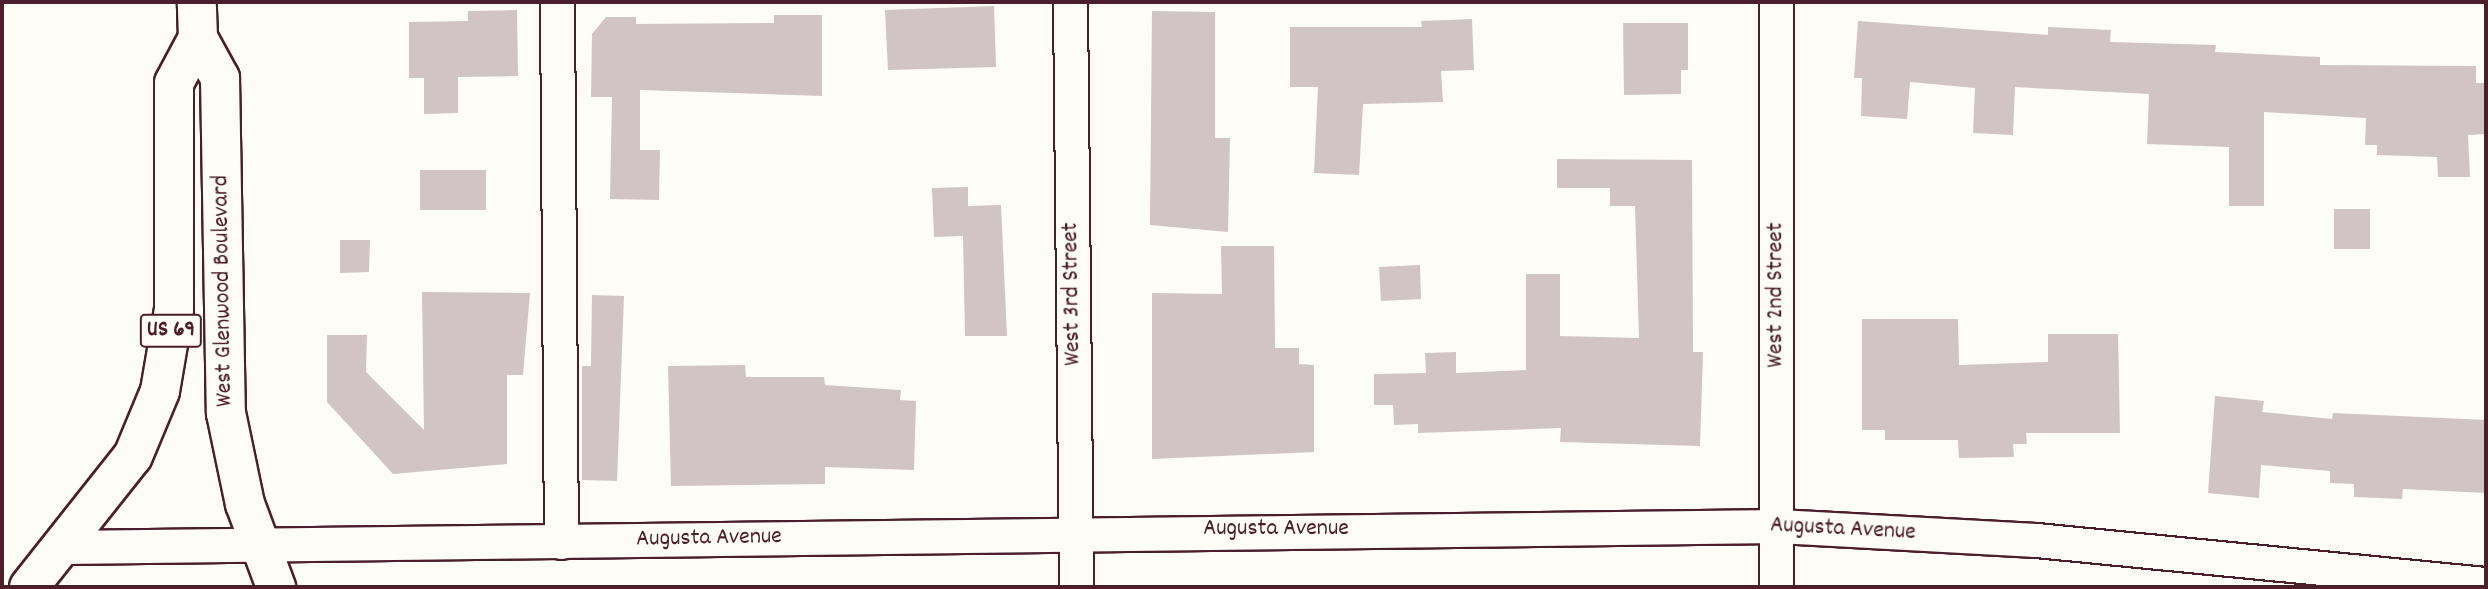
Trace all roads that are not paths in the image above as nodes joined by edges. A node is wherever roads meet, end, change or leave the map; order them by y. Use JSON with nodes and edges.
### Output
{"nodes":[{"id":1,"x":557,"y":2,"type":"edge"},
{"id":2,"x":1070,"y":2,"type":"edge"},
{"id":3,"x":1776,"y":2,"type":"edge"},
{"id":4,"x":198,"y":20,"type":"edge"},
{"id":5,"x":1778,"y":526,"type":"junction"},
{"id":6,"x":1076,"y":531,"type":"junction"},
{"id":7,"x":561,"y":542,"type":"junction"},
{"id":8,"x":257,"y":545,"type":"junction"},
{"id":9,"x":64,"y":547,"type":"junction"},
{"id":10,"x":2486,"y":584,"type":"edge"},
{"id":11,"x":29,"y":587,"type":"edge"},
{"id":12,"x":276,"y":587,"type":"edge"},
{"id":13,"x":1076,"y":587,"type":"edge"},
{"id":14,"x":1776,"y":587,"type":"edge"}],
"edges":[{"from":1,"to":7,"type":"street"},
{"from":2,"to":6,"type":"street","name":"West 3rd Street"},
{"from":3,"to":5,"type":"street","name":"West 2nd Street"},
{"from":4,"to":8,"type":"main road","name":"West Glenwood Boulevard","number":"US 69"},
{"from":4,"to":9,"type":"main road","name":"West Glenwood Boulevard","number":"US 69"},
{"from":5,"to":6,"type":"street","name":"Augusta Avenue"},
{"from":5,"to":10,"type":"street","name":"Augusta Avenue"},
{"from":5,"to":14,"type":"street","name":"West 2nd Street"},
{"from":6,"to":7,"type":"street","name":"Augusta Avenue"},
{"from":6,"to":13,"type":"street","name":"West 3rd Street"},
{"from":7,"to":8,"type":"street","name":"Augusta Avenue"},
{"from":8,"to":9,"type":"street","name":"Augusta Avenue"},
{"from":8,"to":12,"type":"main road","number":"US 69"},
{"from":9,"to":11,"type":"main road","name":"West Glenwood Boulevard","number":"US 69"}]}
